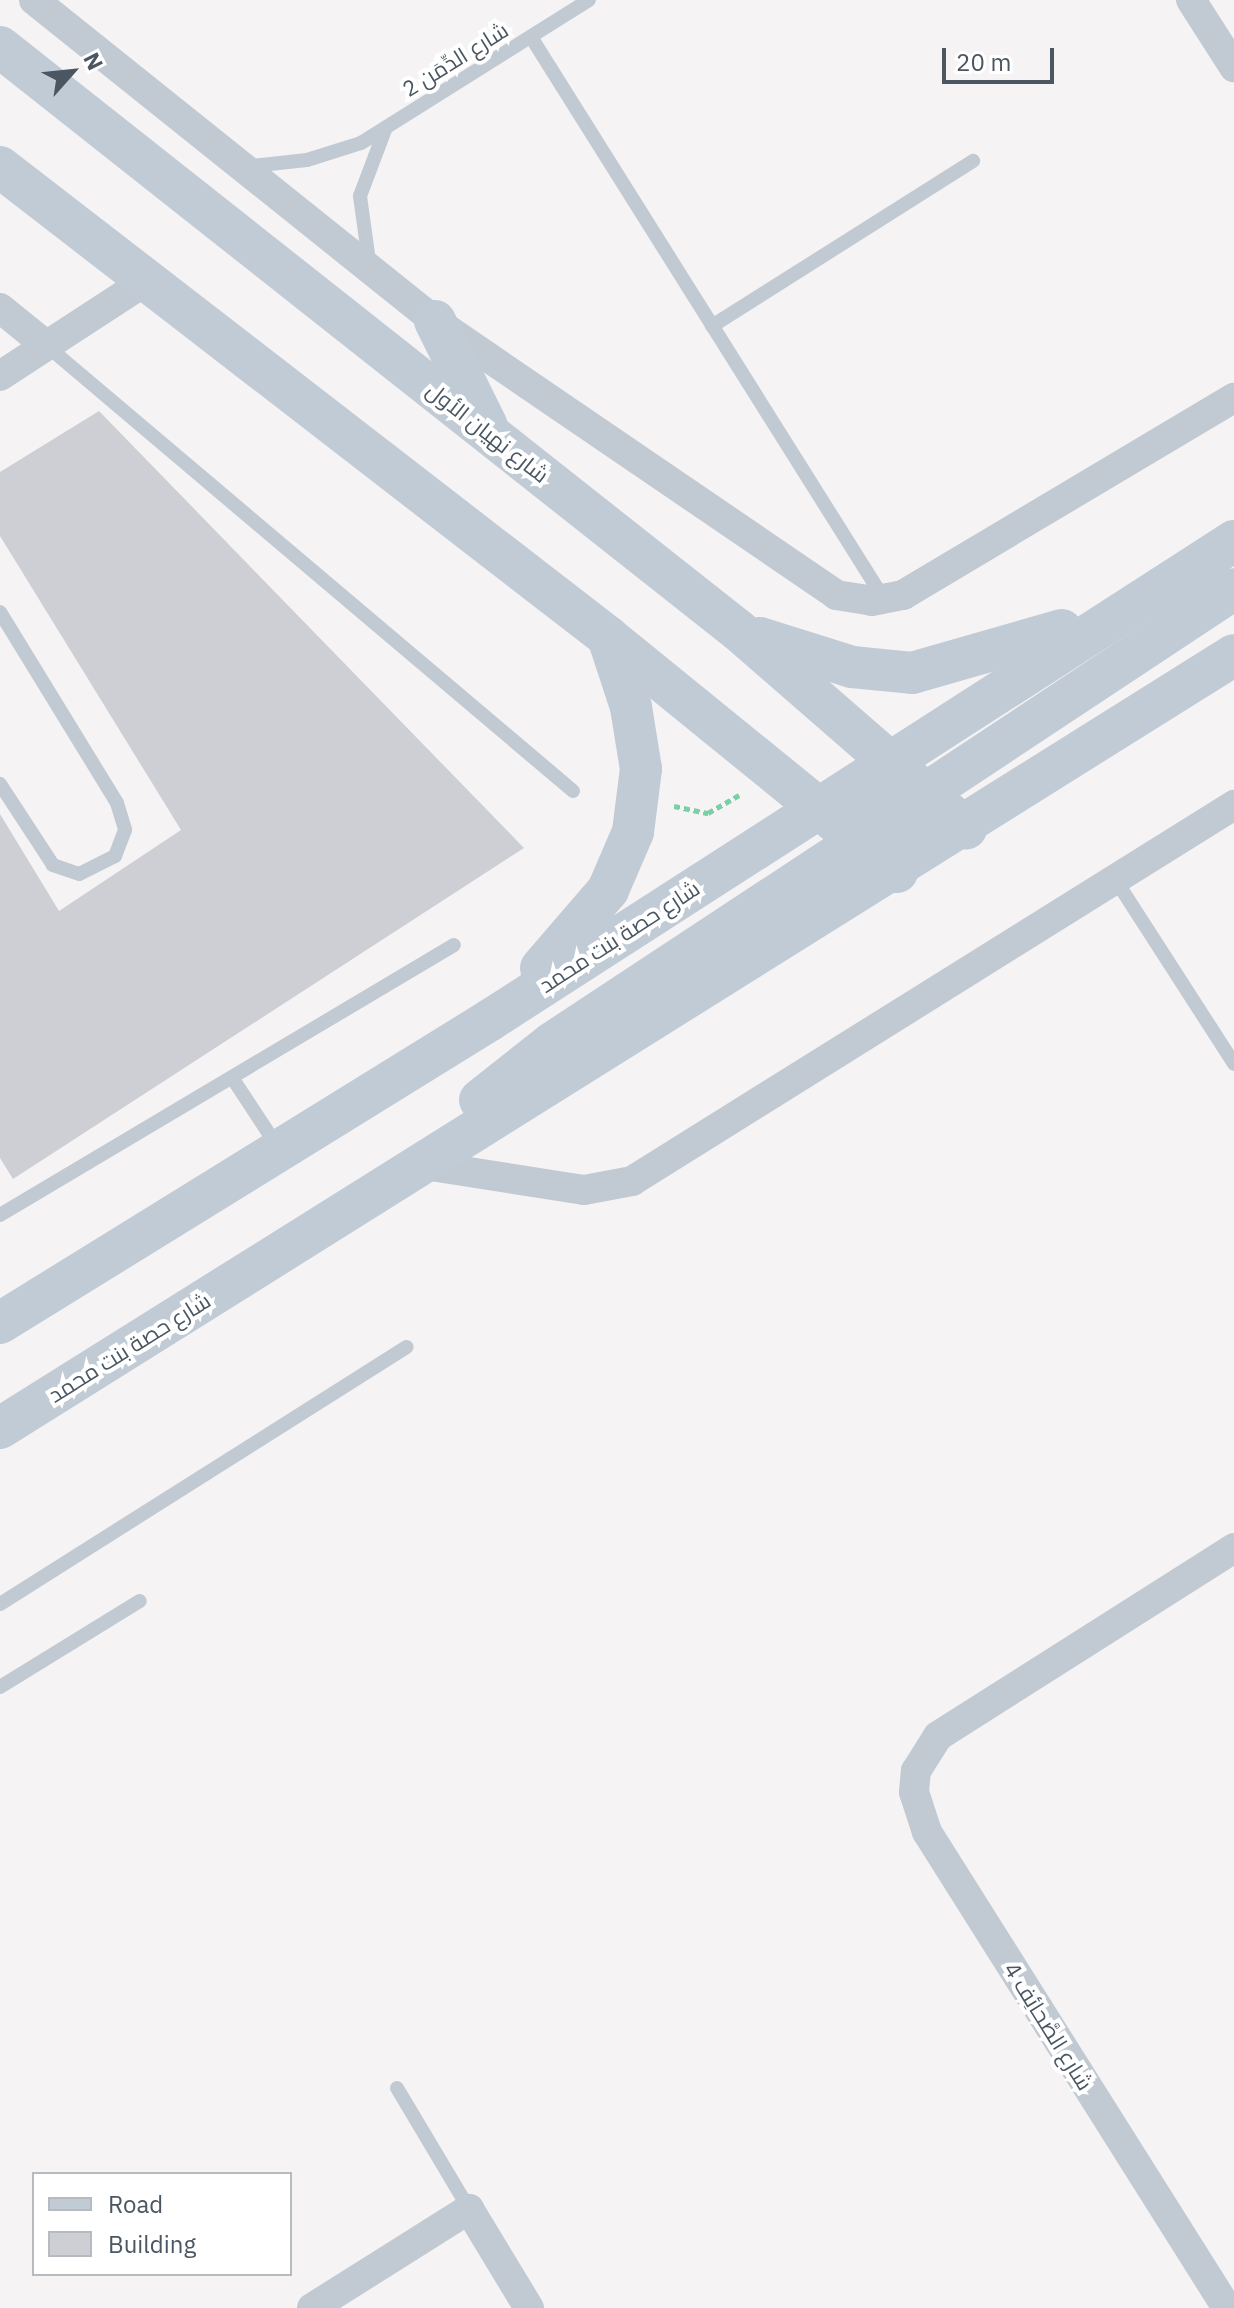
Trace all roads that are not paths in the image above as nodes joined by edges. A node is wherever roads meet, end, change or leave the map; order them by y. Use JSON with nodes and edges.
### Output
{"nodes":[{"id":1,"x":34,"y":0,"type":"edge"},
{"id":2,"x":1191,"y":0,"type":"edge"},
{"id":3,"x":583,"y":2,"type":"edge"},
{"id":4,"x":531,"y":37,"type":"junction"},
{"id":5,"x":0,"y":47,"type":"edge"},
{"id":6,"x":1234,"y":67,"type":"edge"},
{"id":7,"x":385,"y":130,"type":"junction"},
{"id":8,"x":973,"y":161,"type":"dead end"},
{"id":9,"x":251,"y":166,"type":"junction"},
{"id":10,"x":0,"y":167,"type":"edge"},
{"id":11,"x":370,"y":266,"type":"junction"},
{"id":12,"x":147,"y":280,"type":"junction"},
{"id":13,"x":0,"y":308,"type":"edge"},
{"id":14,"x":435,"y":321,"type":"junction"},
{"id":15,"x":712,"y":326,"type":"junction"},
{"id":16,"x":47,"y":346,"type":"junction"},
{"id":17,"x":0,"y":376,"type":"edge"},
{"id":18,"x":1234,"y":398,"type":"edge"},
{"id":19,"x":491,"y":435,"type":"junction"},
{"id":20,"x":1234,"y":541,"type":"edge"},
{"id":21,"x":1234,"y":589,"type":"edge"},
{"id":22,"x":884,"y":599,"type":"junction"},
{"id":23,"x":0,"y":612,"type":"edge"},
{"id":24,"x":1113,"y":614,"type":"junction"},
{"id":25,"x":739,"y":631,"type":"junction"},
{"id":26,"x":608,"y":637,"type":"junction"},
{"id":27,"x":1234,"y":655,"type":"edge"},
{"id":28,"x":890,"y":760,"type":"junction"},
{"id":29,"x":0,"y":784,"type":"edge"},
{"id":30,"x":573,"y":791,"type":"dead end"},
{"id":31,"x":926,"y":793,"type":"junction"},
{"id":32,"x":1234,"y":805,"type":"edge"},
{"id":33,"x":817,"y":807,"type":"junction"},
{"id":34,"x":966,"y":828,"type":"junction"},
{"id":35,"x":857,"y":839,"type":"junction"},
{"id":36,"x":897,"y":872,"type":"junction"},
{"id":37,"x":1115,"y":879,"type":"junction"},
{"id":38,"x":454,"y":945,"type":"dead end"},
{"id":39,"x":490,"y":1020,"type":"junction"},
{"id":40,"x":1234,"y":1064,"type":"edge"},
{"id":41,"x":233,"y":1079,"type":"junction"},
{"id":42,"x":280,"y":1150,"type":"junction"},
{"id":43,"x":418,"y":1164,"type":"junction"},
{"id":44,"x":0,"y":1215,"type":"edge"},
{"id":45,"x":1,"y":1319,"type":"edge"},
{"id":46,"x":407,"y":1347,"type":"dead end"},
{"id":47,"x":0,"y":1428,"type":"edge"},
{"id":48,"x":1234,"y":1548,"type":"edge"},
{"id":49,"x":140,"y":1601,"type":"dead end"},
{"id":50,"x":0,"y":1604,"type":"edge"},
{"id":51,"x":0,"y":1687,"type":"edge"},
{"id":52,"x":397,"y":2088,"type":"dead end"},
{"id":53,"x":469,"y":2209,"type":"junction"},
{"id":54,"x":312,"y":2308,"type":"edge"},
{"id":55,"x":529,"y":2308,"type":"edge"},
{"id":56,"x":1227,"y":2308,"type":"edge"}],
"edges":[{"from":1,"to":9,"type":"street"},
{"from":2,"to":6,"type":"street"},
{"from":3,"to":4,"type":"lane","name":"شارع الدِّمَن 2"},
{"from":4,"to":7,"type":"lane","name":"شارع الدِّمَن 2"},
{"from":4,"to":15,"type":"lane"},
{"from":5,"to":19,"type":"main road","name":"شارع نهيان الأول"},
{"from":7,"to":9,"type":"lane","name":"شارع الدِّمَن 2"},
{"from":7,"to":11,"type":"lane"},
{"from":8,"to":15,"type":"lane"},
{"from":9,"to":11,"type":"street"},
{"from":10,"to":12,"type":"main road"},
{"from":11,"to":14,"type":"street"},
{"from":12,"to":16,"type":"street"},
{"from":12,"to":26,"type":"main road"},
{"from":13,"to":16,"type":"street"},
{"from":14,"to":19,"type":"main road"},
{"from":14,"to":22,"type":"street"},
{"from":15,"to":22,"type":"lane"},
{"from":16,"to":17,"type":"street"},
{"from":16,"to":30,"type":"lane"},
{"from":18,"to":22,"type":"street"},
{"from":19,"to":25,"type":"main road","name":"شارع نهيان الأول"},
{"from":20,"to":24,"type":"main road","name":"شارع حصة بنت محمد"},
{"from":21,"to":31,"type":"main road"},
{"from":23,"to":29,"type":"lane"},
{"from":24,"to":25,"type":"main road"},
{"from":24,"to":28,"type":"main road","name":"شارع حصة بنت محمد"},
{"from":25,"to":28,"type":"main road","name":"شارع نهيان الأول"},
{"from":26,"to":33,"type":"main road"},
{"from":26,"to":39,"type":"main road"},
{"from":27,"to":34,"type":"main road","name":"شارع حصة بنت محمد"},
{"from":28,"to":31,"type":"main road","name":"شارع نهيان الأول"},
{"from":28,"to":33,"type":"main road","name":"شارع حصة بنت محمد"},
{"from":28,"to":35,"type":"main road"},
{"from":31,"to":34,"type":"main road","name":"شارع نهيان الأول"},
{"from":31,"to":36,"type":"main road"},
{"from":32,"to":37,"type":"street"},
{"from":33,"to":35,"type":"main road"},
{"from":33,"to":39,"type":"main road","name":"شارع حصة بنت محمد"},
{"from":34,"to":36,"type":"main road","name":"شارع حصة بنت محمد"},
{"from":35,"to":36,"type":"main road"},
{"from":35,"to":43,"type":"main road"},
{"from":36,"to":43,"type":"main road","name":"شارع حصة بنت محمد"},
{"from":37,"to":40,"type":"lane"},
{"from":37,"to":43,"type":"street"},
{"from":38,"to":41,"type":"lane"},
{"from":39,"to":42,"type":"main road","name":"شارع حصة بنت محمد"},
{"from":41,"to":42,"type":"lane"},
{"from":41,"to":44,"type":"lane"},
{"from":42,"to":45,"type":"main road","name":"شارع حصة بنت محمد"},
{"from":43,"to":47,"type":"main road","name":"شارع حصة بنت محمد"},
{"from":46,"to":50,"type":"lane"},
{"from":48,"to":56,"type":"street","name":"شارع الصَّحائِف 4"},
{"from":49,"to":51,"type":"lane"},
{"from":52,"to":53,"type":"lane"},
{"from":53,"to":54,"type":"street"},
{"from":53,"to":55,"type":"street"}]}
